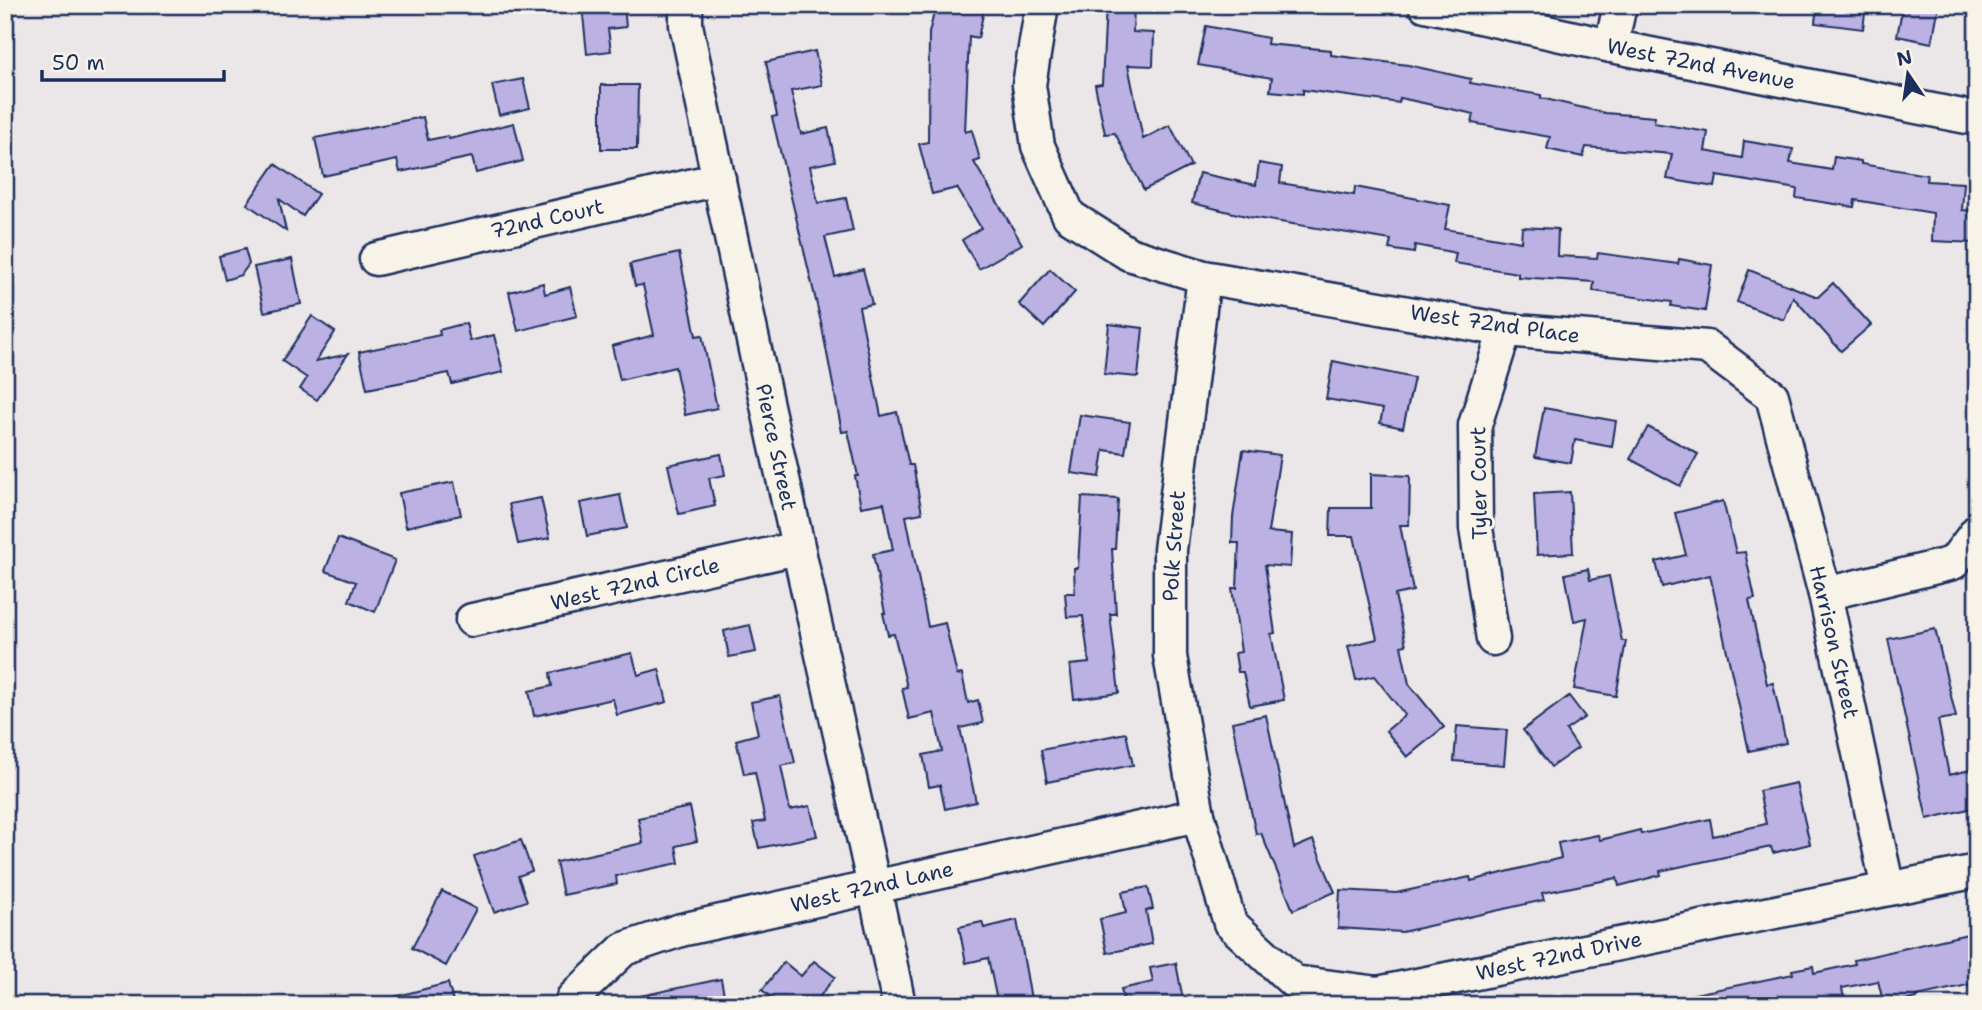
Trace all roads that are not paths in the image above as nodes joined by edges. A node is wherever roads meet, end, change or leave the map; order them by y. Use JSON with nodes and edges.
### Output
{"nodes":[{"id":1,"x":686,"y":5,"type":"edge"},
{"id":2,"x":1042,"y":5,"type":"edge"},
{"id":3,"x":1425,"y":5,"type":"edge"},
{"id":4,"x":1619,"y":5,"type":"edge"},
{"id":5,"x":1611,"y":46,"type":"junction"},
{"id":6,"x":1977,"y":119,"type":"edge"},
{"id":7,"x":719,"y":179,"type":"junction"},
{"id":8,"x":376,"y":259,"type":"dead end"},
{"id":9,"x":1204,"y":276,"type":"junction"},
{"id":10,"x":1505,"y":330,"type":"junction"},
{"id":11,"x":1772,"y":396,"type":"joint"},
{"id":12,"x":1977,"y":531,"type":"edge"},
{"id":13,"x":798,"y":548,"type":"junction"},
{"id":14,"x":1825,"y":594,"type":"junction"},
{"id":15,"x":472,"y":620,"type":"dead end"},
{"id":16,"x":1493,"y":639,"type":"dead end"},
{"id":17,"x":1198,"y":815,"type":"junction"},
{"id":18,"x":1977,"y":871,"type":"edge"},
{"id":19,"x":876,"y":886,"type":"junction"},
{"id":20,"x":1888,"y":889,"type":"junction"},
{"id":21,"x":570,"y":1005,"type":"edge"},
{"id":22,"x":900,"y":1005,"type":"edge"}],
"edges":[{"from":1,"to":7,"type":"street","name":"Pierce Street"},
{"from":2,"to":9,"type":"street"},
{"from":3,"to":5,"type":"street","name":"West 72nd Avenue"},
{"from":4,"to":5,"type":"street"},
{"from":5,"to":6,"type":"street","name":"West 72nd Avenue"},
{"from":7,"to":8,"type":"street","name":"72nd Court"},
{"from":7,"to":13,"type":"street","name":"Pierce Street"},
{"from":9,"to":10,"type":"street","name":"West 72nd Place"},
{"from":9,"to":17,"type":"street","name":"Polk Street"},
{"from":10,"to":11,"type":"street","name":"West 72nd Place"},
{"from":10,"to":16,"type":"street","name":"Tyler Court"},
{"from":11,"to":14,"type":"street","name":"Harrison Street"},
{"from":12,"to":14,"type":"street"},
{"from":13,"to":15,"type":"street","name":"West 72nd Circle"},
{"from":13,"to":19,"type":"street","name":"Pierce Street"},
{"from":14,"to":20,"type":"street","name":"Harrison Street"},
{"from":17,"to":19,"type":"street","name":"West 72nd Lane"},
{"from":17,"to":20,"type":"street","name":"West 72nd Drive"},
{"from":18,"to":20,"type":"street","name":"West 72nd Drive"},
{"from":19,"to":21,"type":"street","name":"West 72nd Lane"},
{"from":19,"to":22,"type":"street","name":"Pierce Street"}]}
